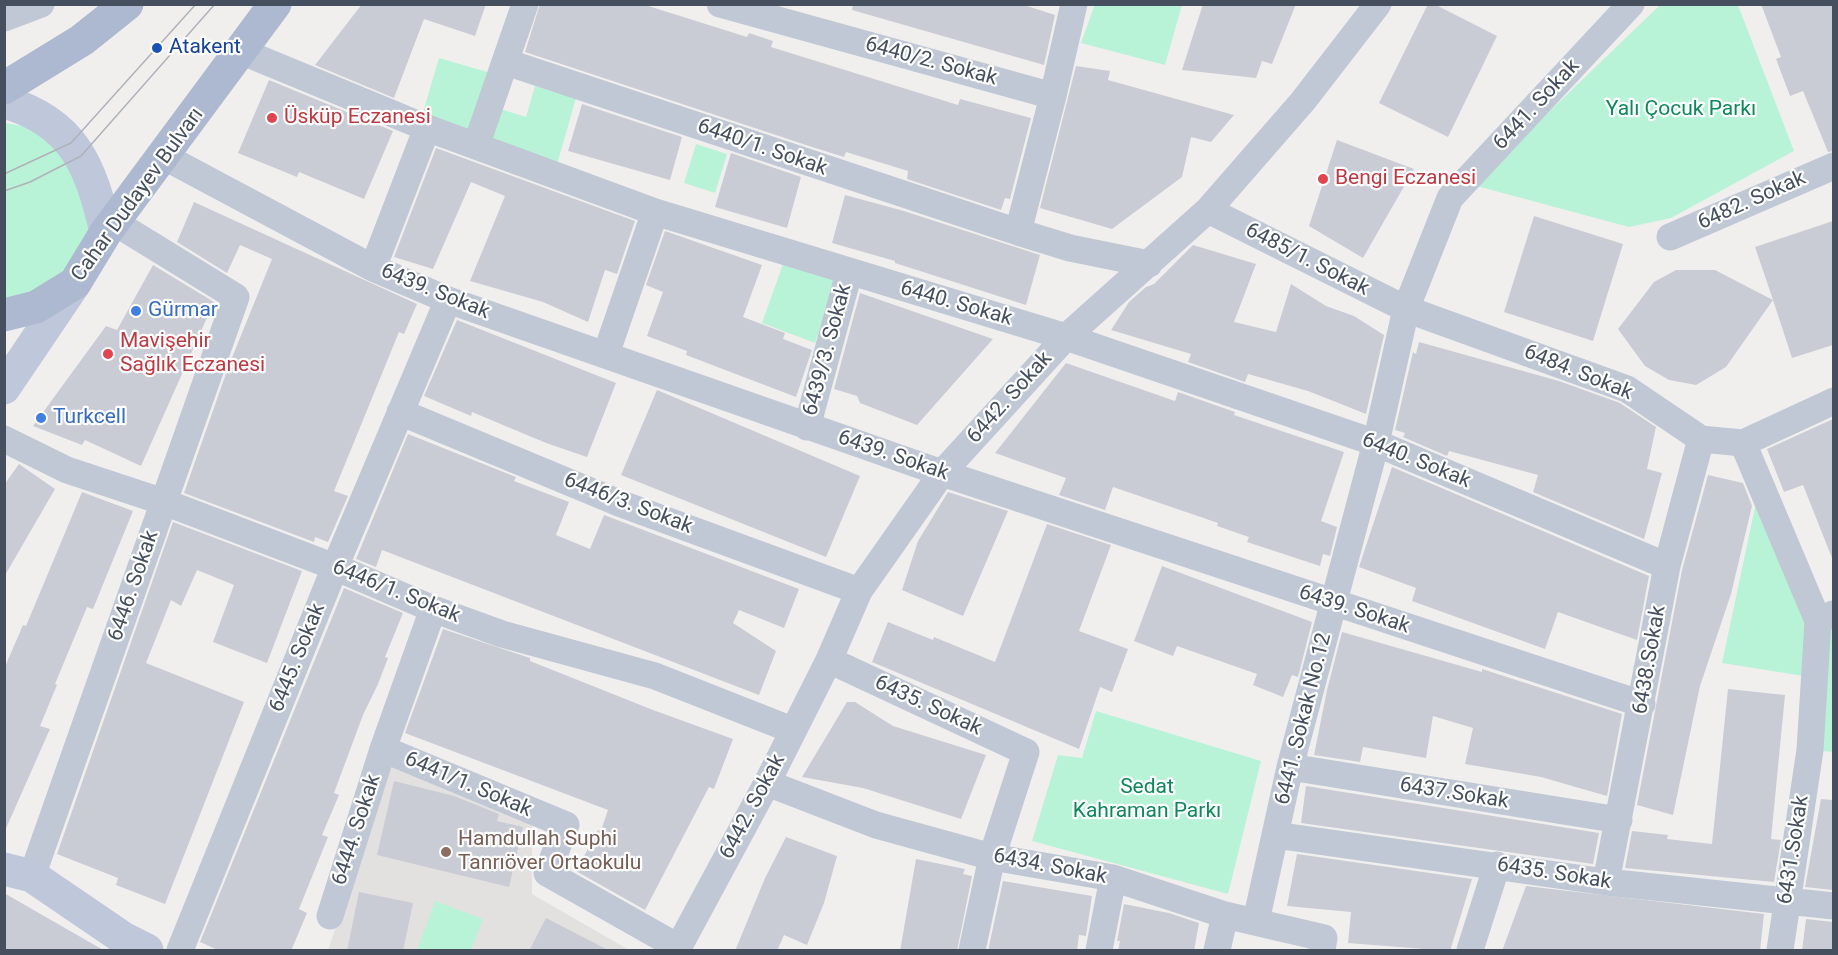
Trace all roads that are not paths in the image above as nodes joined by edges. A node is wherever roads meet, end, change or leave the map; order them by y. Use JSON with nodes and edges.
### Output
{"nodes":[{"id":1,"x":40,"y":4,"type":"edge"},
{"id":2,"x":127,"y":4,"type":"edge"},
{"id":3,"x":275,"y":4,"type":"edge"},
{"id":4,"x":525,"y":4,"type":"edge"},
{"id":5,"x":720,"y":4,"type":"edge"},
{"id":6,"x":1074,"y":4,"type":"edge"},
{"id":7,"x":1378,"y":4,"type":"edge"},
{"id":8,"x":1631,"y":4,"type":"edge"},
{"id":9,"x":4,"y":18,"type":"edge"},
{"id":10,"x":243,"y":52,"type":"junction"},
{"id":11,"x":506,"y":62,"type":"junction"},
{"id":12,"x":4,"y":88,"type":"edge"},
{"id":13,"x":1053,"y":96,"type":"junction"},
{"id":14,"x":4,"y":102,"type":"edge"},
{"id":15,"x":427,"y":128,"type":"junction"},
{"id":16,"x":476,"y":146,"type":"junction"},
{"id":17,"x":165,"y":157,"type":"junction"},
{"id":18,"x":1833,"y":166,"type":"edge"},
{"id":19,"x":1208,"y":210,"type":"junction"},
{"id":20,"x":655,"y":212,"type":"junction"},
{"id":21,"x":110,"y":227,"type":"junction"},
{"id":22,"x":1018,"y":232,"type":"junction"},
{"id":23,"x":1670,"y":237,"type":"dead end"},
{"id":24,"x":1149,"y":264,"type":"junction"},
{"id":25,"x":373,"y":268,"type":"junction"},
{"id":26,"x":849,"y":273,"type":"junction"},
{"id":27,"x":75,"y":283,"type":"junction"},
{"id":28,"x":448,"y":300,"type":"junction"},
{"id":29,"x":1406,"y":309,"type":"junction"},
{"id":30,"x":4,"y":315,"type":"edge"},
{"id":31,"x":1065,"y":337,"type":"junction"},
{"id":32,"x":606,"y":354,"type":"junction"},
{"id":33,"x":4,"y":388,"type":"edge"},
{"id":34,"x":1833,"y":401,"type":"edge"},
{"id":35,"x":400,"y":412,"type":"junction"},
{"id":36,"x":807,"y":427,"type":"junction"},
{"id":37,"x":4,"y":439,"type":"edge"},
{"id":38,"x":1701,"y":439,"type":"junction"},
{"id":39,"x":1376,"y":443,"type":"junction"},
{"id":40,"x":1743,"y":443,"type":"junction"},
{"id":41,"x":942,"y":473,"type":"junction"},
{"id":42,"x":164,"y":502,"type":"junction"},
{"id":43,"x":1666,"y":566,"type":"junction"},
{"id":44,"x":335,"y":567,"type":"junction"},
{"id":45,"x":859,"y":591,"type":"junction"},
{"id":46,"x":1333,"y":603,"type":"junction"},
{"id":47,"x":434,"y":609,"type":"junction"},
{"id":48,"x":1826,"y":617,"type":"edge"},
{"id":49,"x":829,"y":660,"type":"junction"},
{"id":50,"x":1824,"y":680,"type":"edge"},
{"id":51,"x":1642,"y":704,"type":"junction"},
{"id":52,"x":792,"y":730,"type":"junction"},
{"id":53,"x":383,"y":749,"type":"junction"},
{"id":54,"x":1822,"y":751,"type":"edge"},
{"id":55,"x":1290,"y":767,"type":"junction"},
{"id":56,"x":767,"y":783,"type":"junction"},
{"id":57,"x":1619,"y":820,"type":"junction"},
{"id":58,"x":1275,"y":835,"type":"junction"},
{"id":59,"x":992,"y":857,"type":"junction"},
{"id":60,"x":1497,"y":865,"type":"junction"},
{"id":61,"x":18,"y":873,"type":"edge"},
{"id":62,"x":1113,"y":878,"type":"junction"},
{"id":63,"x":1606,"y":882,"type":"junction"},
{"id":64,"x":1786,"y":901,"type":"junction"},
{"id":65,"x":1833,"y":906,"type":"edge"},
{"id":66,"x":1225,"y":915,"type":"junction"},
{"id":67,"x":330,"y":916,"type":"dead end"},
{"id":68,"x":1256,"y":921,"type":"junction"},
{"id":69,"x":129,"y":946,"type":"edge"},
{"id":70,"x":677,"y":949,"type":"edge"},
{"id":71,"x":180,"y":951,"type":"edge"},
{"id":72,"x":972,"y":951,"type":"edge"},
{"id":73,"x":1099,"y":951,"type":"edge"},
{"id":74,"x":1217,"y":951,"type":"edge"},
{"id":75,"x":1322,"y":951,"type":"edge"},
{"id":76,"x":1470,"y":951,"type":"edge"},
{"id":77,"x":1780,"y":951,"type":"edge"}],
"edges":[{"from":1,"to":9,"type":"street"},
{"from":2,"to":12,"type":"main road"},
{"from":3,"to":10,"type":"main road","name":"Cahar Dudayev Bulvarı"},
{"from":4,"to":11,"type":"street"},
{"from":5,"to":13,"type":"street","name":"6440/2. Sokak"},
{"from":6,"to":13,"type":"street"},
{"from":7,"to":19,"type":"street","name":"6442. Sokak"},
{"from":8,"to":29,"type":"street","name":"6441. Sokak"},
{"from":10,"to":15,"type":"street","name":"6440. Sokak"},
{"from":10,"to":17,"type":"main road","name":"Cahar Dudayev Bulvarı"},
{"from":11,"to":16,"type":"street"},
{"from":11,"to":22,"type":"street","name":"6440/1. Sokak"},
{"from":13,"to":22,"type":"street"},
{"from":14,"to":21,"type":"main road"},
{"from":15,"to":16,"type":"street","name":"6440. Sokak"},
{"from":15,"to":25,"type":"street"},
{"from":16,"to":20,"type":"street","name":"6440. Sokak"},
{"from":17,"to":21,"type":"main road","name":"Cahar Dudayev Bulvarı"},
{"from":17,"to":25,"type":"street","name":"6439. Sokak"},
{"from":18,"to":23,"type":"street","name":"6482. Sokak"},
{"from":19,"to":24,"type":"street","name":"6442. Sokak"},
{"from":19,"to":29,"type":"street","name":"6485/1. Sokak"},
{"from":20,"to":26,"type":"street","name":"6440. Sokak"},
{"from":20,"to":32,"type":"street"},
{"from":21,"to":27,"type":"main road","name":"Cahar Dudayev Bulvarı"},
{"from":21,"to":42,"type":"street","name":"6446. Sokak"},
{"from":22,"to":24,"type":"street","name":"6440/1. Sokak"},
{"from":24,"to":31,"type":"street","name":"6442. Sokak"},
{"from":25,"to":28,"type":"street","name":"6439. Sokak"},
{"from":26,"to":31,"type":"street","name":"6440. Sokak"},
{"from":26,"to":36,"type":"street","name":"6439/3. Sokak"},
{"from":27,"to":30,"type":"main road"},
{"from":27,"to":33,"type":"main road","name":"Cahar Dudayev Bulvarı"},
{"from":28,"to":32,"type":"street","name":"6439. Sokak"},
{"from":28,"to":35,"type":"street","name":"6445. Sokak"},
{"from":29,"to":38,"type":"street","name":"6484. Sokak"},
{"from":29,"to":39,"type":"street","name":"6441. Sokak No.12"},
{"from":31,"to":39,"type":"street","name":"6440. Sokak"},
{"from":31,"to":41,"type":"street","name":"6442. Sokak"},
{"from":32,"to":36,"type":"street","name":"6439. Sokak"},
{"from":34,"to":40,"type":"street"},
{"from":35,"to":44,"type":"street","name":"6445. Sokak"},
{"from":35,"to":45,"type":"street","name":"6446/3. Sokak"},
{"from":36,"to":41,"type":"street","name":"6439. Sokak"},
{"from":37,"to":42,"type":"street","name":"6446/1. Sokak"},
{"from":38,"to":40,"type":"street","name":"6484. Sokak"},
{"from":38,"to":43,"type":"street","name":"6438.Sokak"},
{"from":39,"to":43,"type":"street","name":"6440. Sokak"},
{"from":39,"to":46,"type":"street","name":"6441. Sokak No.12"},
{"from":40,"to":48,"type":"street"},
{"from":41,"to":45,"type":"street","name":"6442. Sokak"},
{"from":41,"to":46,"type":"street","name":"6439. Sokak"},
{"from":42,"to":44,"type":"street","name":"6446/1. Sokak"},
{"from":42,"to":61,"type":"street","name":"6446. Sokak"},
{"from":43,"to":51,"type":"street","name":"6438.Sokak"},
{"from":44,"to":47,"type":"street","name":"6446/1. Sokak"},
{"from":44,"to":71,"type":"street","name":"6445. Sokak"},
{"from":45,"to":49,"type":"street","name":"6442. Sokak"},
{"from":46,"to":51,"type":"street","name":"6439. Sokak"},
{"from":46,"to":55,"type":"street","name":"6441. Sokak No.12"},
{"from":47,"to":52,"type":"street","name":"6446/1. Sokak"},
{"from":47,"to":53,"type":"street","name":"6444. Sokak"},
{"from":48,"to":50,"type":"street","name":"6431.Sokak"},
{"from":49,"to":52,"type":"street","name":"6442. Sokak"},
{"from":49,"to":59,"type":"street","name":"6435. Sokak"},
{"from":50,"to":54,"type":"street","name":"6431.Sokak"},
{"from":51,"to":57,"type":"street","name":"6438.Sokak"},
{"from":52,"to":56,"type":"street","name":"6442. Sokak"},
{"from":53,"to":67,"type":"street","name":"6444. Sokak"},
{"from":53,"to":70,"type":"street","name":"6441/1. Sokak"},
{"from":54,"to":64,"type":"street","name":"6431.Sokak"},
{"from":55,"to":57,"type":"street","name":"6437.Sokak"},
{"from":55,"to":58,"type":"street","name":"6441. Sokak No.12"},
{"from":56,"to":59,"type":"street","name":"6434. Sokak"},
{"from":56,"to":70,"type":"street","name":"6442. Sokak"},
{"from":57,"to":63,"type":"street","name":"6438.Sokak"},
{"from":58,"to":60,"type":"street","name":"6435. Sokak"},
{"from":58,"to":68,"type":"street","name":"6441. Sokak No.12"},
{"from":59,"to":62,"type":"street","name":"6434. Sokak"},
{"from":59,"to":72,"type":"street"},
{"from":60,"to":63,"type":"street","name":"6435. Sokak"},
{"from":60,"to":76,"type":"street"},
{"from":61,"to":69,"type":"main road"},
{"from":62,"to":66,"type":"street","name":"6434. Sokak"},
{"from":62,"to":73,"type":"street"},
{"from":63,"to":64,"type":"street","name":"6435. Sokak"},
{"from":64,"to":65,"type":"street","name":"6435. Sokak"},
{"from":64,"to":77,"type":"street","name":"6431.Sokak"},
{"from":66,"to":68,"type":"street","name":"6434. Sokak"},
{"from":66,"to":74,"type":"street"},
{"from":68,"to":75,"type":"street","name":"6434. Sokak"}]}
